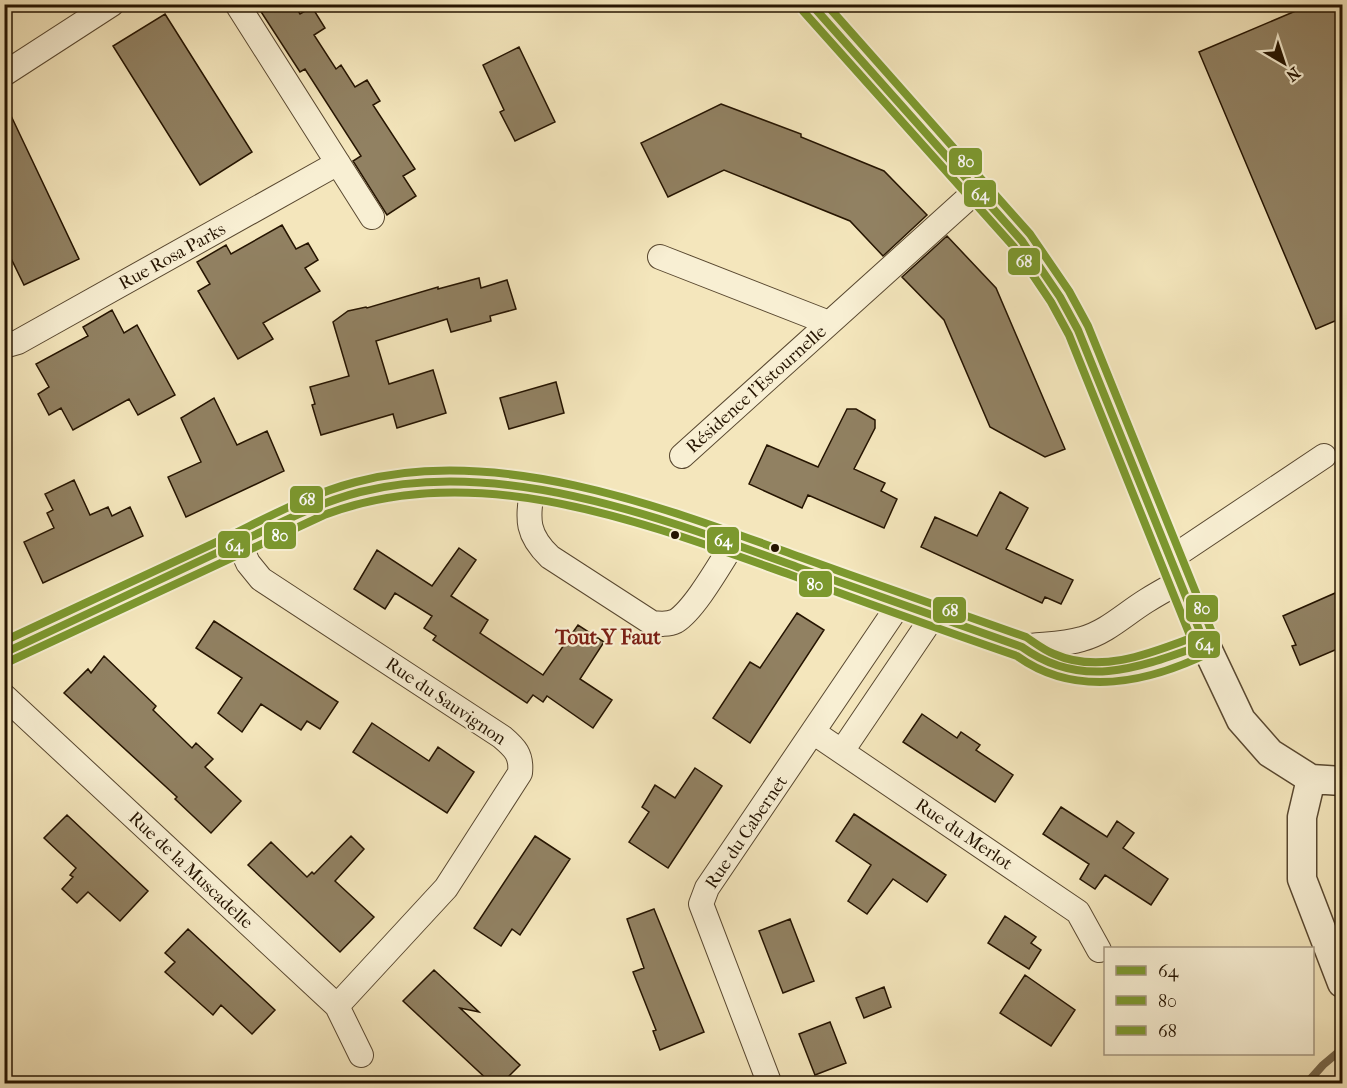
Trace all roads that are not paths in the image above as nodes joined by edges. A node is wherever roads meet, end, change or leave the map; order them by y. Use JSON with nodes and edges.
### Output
{"nodes":[{"id":1,"x":112,"y":4,"type":"edge"},
{"id":2,"x":237,"y":4,"type":"edge"},
{"id":3,"x":811,"y":4,"type":"edge"},
{"id":4,"x":4,"y":74,"type":"edge"},
{"id":5,"x":338,"y":163,"type":"junction"},
{"id":6,"x":977,"y":190,"type":"junction"},
{"id":7,"x":372,"y":217,"type":"dead end"},
{"id":8,"x":660,"y":256,"type":"dead end"},
{"id":9,"x":829,"y":323,"type":"junction"},
{"id":10,"x":4,"y":346,"type":"edge"},
{"id":11,"x":682,"y":456,"type":"dead end"},
{"id":12,"x":1324,"y":456,"type":"dead end"},
{"id":13,"x":532,"y":490,"type":"junction"},
{"id":14,"x":239,"y":543,"type":"junction"},
{"id":15,"x":733,"y":544,"type":"junction"},
{"id":16,"x":1174,"y":571,"type":"junction"},
{"id":17,"x":900,"y":603,"type":"junction"},
{"id":18,"x":933,"y":615,"type":"junction"},
{"id":19,"x":1204,"y":644,"type":"junction"},
{"id":20,"x":1022,"y":647,"type":"junction"},
{"id":21,"x":4,"y":653,"type":"edge"},
{"id":22,"x":4,"y":696,"type":"edge"},
{"id":23,"x":813,"y":732,"type":"junction"},
{"id":24,"x":842,"y":751,"type":"junction"},
{"id":25,"x":1311,"y":779,"type":"junction"},
{"id":26,"x":1342,"y":782,"type":"edge"},
{"id":27,"x":1100,"y":950,"type":"dead end"},
{"id":28,"x":1342,"y":983,"type":"edge"},
{"id":29,"x":337,"y":1006,"type":"junction"},
{"id":30,"x":361,"y":1055,"type":"dead end"},
{"id":31,"x":769,"y":1082,"type":"edge"}],
"edges":[{"from":1,"to":4,"type":"street"},
{"from":2,"to":5,"type":"street"},
{"from":3,"to":6,"type":"street"},
{"from":5,"to":7,"type":"street"},
{"from":5,"to":10,"type":"street","name":"Rue Rosa Parks"},
{"from":6,"to":9,"type":"street","name":"Résidence l'Estournelle"},
{"from":6,"to":16,"type":"street"},
{"from":8,"to":9,"type":"street","name":"Résidence l'Estournelle"},
{"from":9,"to":11,"type":"street","name":"Résidence l'Estournelle"},
{"from":12,"to":16,"type":"street"},
{"from":13,"to":14,"type":"street"},
{"from":13,"to":15,"type":"street"},
{"from":13,"to":15,"type":"street"},
{"from":14,"to":21,"type":"street"},
{"from":14,"to":29,"type":"street","name":"Rue du Sauvignon"},
{"from":15,"to":17,"type":"street"},
{"from":16,"to":19,"type":"street"},
{"from":16,"to":20,"type":"street"},
{"from":17,"to":18,"type":"street"},
{"from":17,"to":23,"type":"street","name":"Rue du Cabernet"},
{"from":18,"to":20,"type":"street"},
{"from":18,"to":24,"type":"street"},
{"from":19,"to":20,"type":"street"},
{"from":19,"to":25,"type":"street"},
{"from":22,"to":29,"type":"street","name":"Rue de la Muscadelle"},
{"from":23,"to":24,"type":"street","name":"Rue du Merlot"},
{"from":23,"to":31,"type":"street","name":"Rue du Cabernet"},
{"from":24,"to":27,"type":"street","name":"Rue du Merlot"},
{"from":25,"to":26,"type":"street"},
{"from":25,"to":28,"type":"street"},
{"from":29,"to":30,"type":"street","name":"Rue de la Muscadelle"}]}
